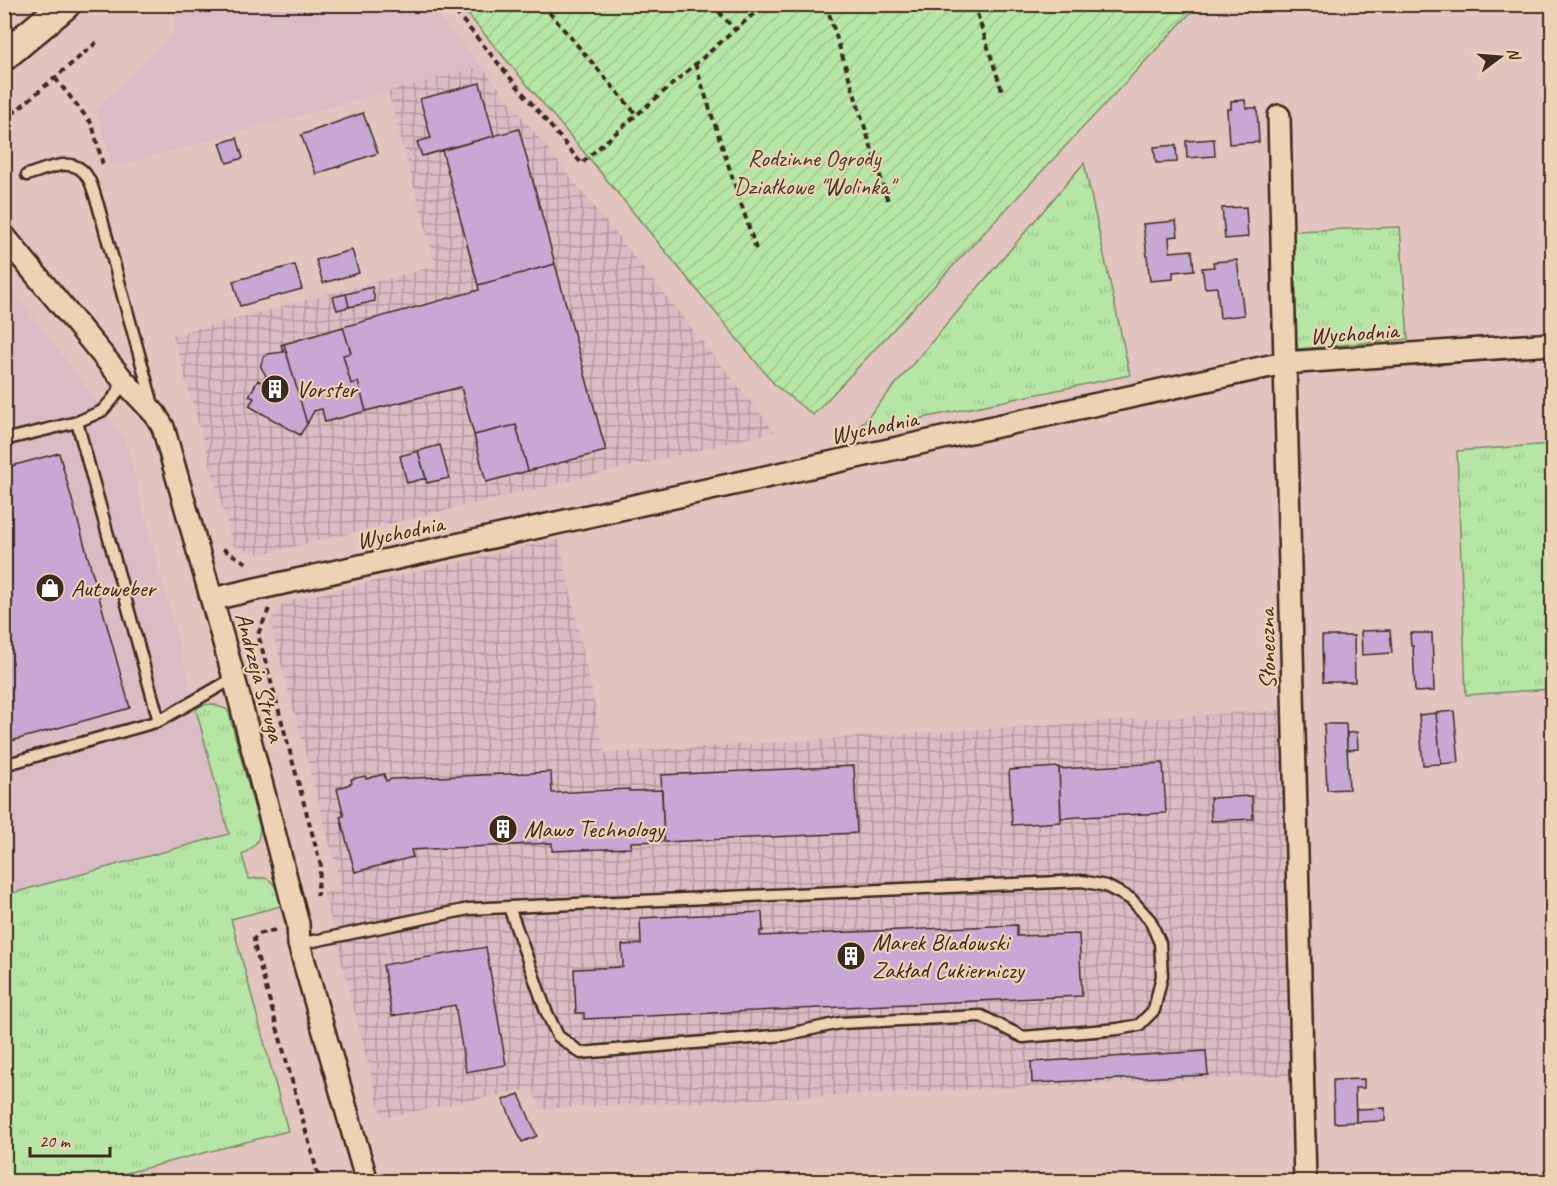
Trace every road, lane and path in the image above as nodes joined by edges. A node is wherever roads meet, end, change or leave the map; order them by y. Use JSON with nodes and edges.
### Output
{"nodes":[{"id":1,"x":66,"y":4,"type":"edge"},
{"id":2,"x":449,"y":4,"type":"edge"},
{"id":3,"x":542,"y":4,"type":"edge"},
{"id":4,"x":712,"y":4,"type":"edge"},
{"id":5,"x":765,"y":4,"type":"edge"},
{"id":6,"x":826,"y":4,"type":"edge"},
{"id":7,"x":974,"y":4,"type":"edge"},
{"id":8,"x":735,"y":30,"type":"junction"},
{"id":9,"x":98,"y":42,"type":"dead end"},
{"id":10,"x":4,"y":56,"type":"edge"},
{"id":11,"x":695,"y":64,"type":"junction"},
{"id":12,"x":55,"y":78,"type":"junction"},
{"id":13,"x":1003,"y":94,"type":"dead end"},
{"id":14,"x":637,"y":115,"type":"junction"},
{"id":15,"x":1279,"y":116,"type":"dead end"},
{"id":16,"x":4,"y":121,"type":"edge"},
{"id":17,"x":106,"y":174,"type":"dead end"},
{"id":18,"x":27,"y":175,"type":"dead end"},
{"id":19,"x":888,"y":201,"type":"dead end"},
{"id":20,"x":4,"y":236,"type":"edge"},
{"id":21,"x":756,"y":249,"type":"dead end"},
{"id":22,"x":1552,"y":344,"type":"edge"},
{"id":23,"x":1284,"y":363,"type":"junction"},
{"id":24,"x":124,"y":381,"type":"junction"},
{"id":25,"x":155,"y":414,"type":"junction"},
{"id":26,"x":77,"y":422,"type":"junction"},
{"id":27,"x":4,"y":440,"type":"edge"},
{"id":28,"x":213,"y":599,"type":"junction"},
{"id":29,"x":234,"y":678,"type":"junction"},
{"id":30,"x":159,"y":721,"type":"junction"},
{"id":31,"x":4,"y":765,"type":"edge"},
{"id":32,"x":509,"y":907,"type":"junction"},
{"id":33,"x":299,"y":944,"type":"junction"},
{"id":34,"x":367,"y":1182,"type":"edge"},
{"id":35,"x":1305,"y":1182,"type":"edge"}],
"edges":[{"from":1,"to":10,"type":"main road"},
{"from":2,"to":14,"type":"path"},
{"from":3,"to":14,"type":"path"},
{"from":4,"to":8,"type":"path"},
{"from":5,"to":8,"type":"path"},
{"from":6,"to":19,"type":"path"},
{"from":7,"to":13,"type":"path"},
{"from":8,"to":11,"type":"path"},
{"from":9,"to":12,"type":"path"},
{"from":11,"to":14,"type":"path"},
{"from":11,"to":21,"type":"path"},
{"from":12,"to":16,"type":"path"},
{"from":12,"to":17,"type":"path"},
{"from":15,"to":23,"type":"street","name":"Słoneczna"},
{"from":18,"to":25,"type":"lane"},
{"from":20,"to":24,"type":"street","name":"Andrzeja Struga"},
{"from":22,"to":23,"type":"street","name":"Wychodnia"},
{"from":23,"to":28,"type":"street","name":"Wychodnia"},
{"from":23,"to":35,"type":"street","name":"Słoneczna"},
{"from":24,"to":25,"type":"street","name":"Andrzeja Struga"},
{"from":24,"to":26,"type":"lane"},
{"from":25,"to":28,"type":"street","name":"Andrzeja Struga"},
{"from":26,"to":27,"type":"lane"},
{"from":26,"to":30,"type":"lane"},
{"from":28,"to":29,"type":"street","name":"Andrzeja Struga"},
{"from":29,"to":30,"type":"lane"},
{"from":29,"to":33,"type":"street","name":"Andrzeja Struga"},
{"from":30,"to":31,"type":"lane"},
{"from":32,"to":32,"type":"lane"},
{"from":32,"to":33,"type":"lane"},
{"from":33,"to":34,"type":"street","name":"Andrzeja Struga"}]}
